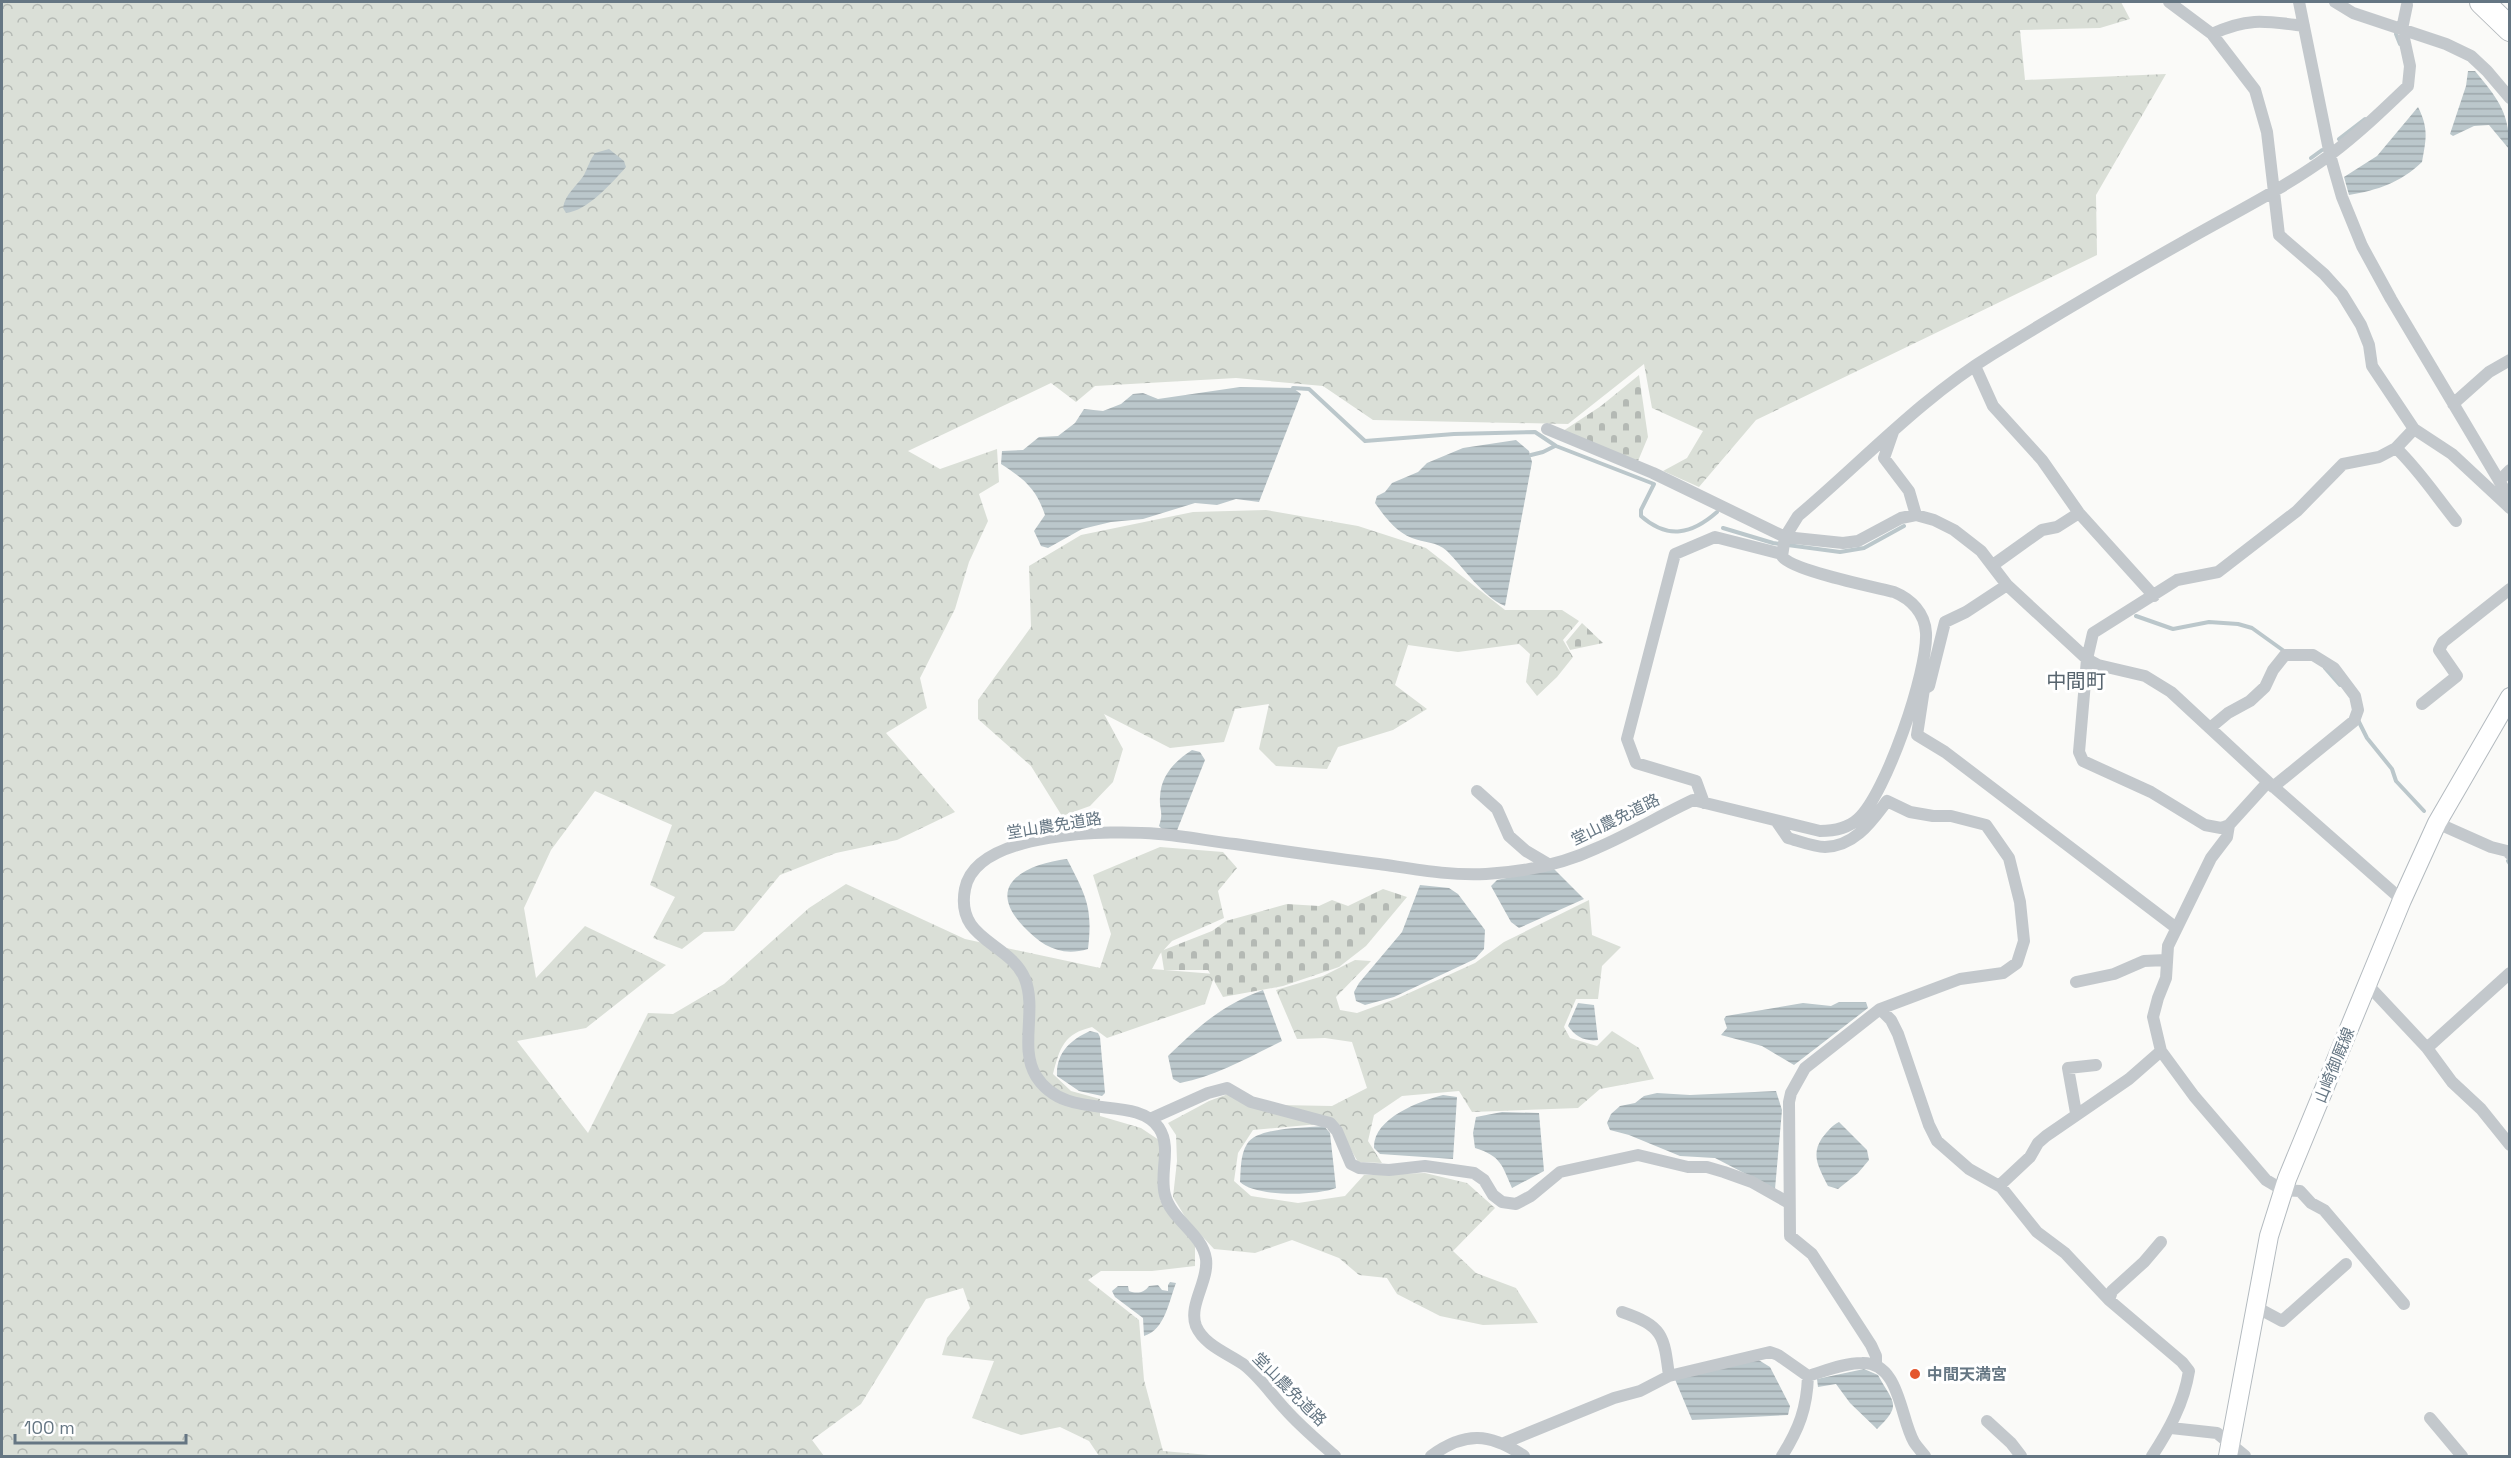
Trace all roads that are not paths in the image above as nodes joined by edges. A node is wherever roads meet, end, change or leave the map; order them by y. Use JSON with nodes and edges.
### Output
{"nodes":[{"id":1,"x":2169,"y":2,"type":"edge"},
{"id":2,"x":2299,"y":2,"type":"edge"},
{"id":3,"x":2335,"y":2,"type":"edge"},
{"id":4,"x":2482,"y":2,"type":"edge"},
{"id":5,"x":2407,"y":5,"type":"dead end"},
{"id":6,"x":2304,"y":26,"type":"junction"},
{"id":7,"x":2402,"y":29,"type":"junction"},
{"id":8,"x":2510,"y":29,"type":"edge"},
{"id":9,"x":2212,"y":34,"type":"junction"},
{"id":10,"x":2510,"y":98,"type":"edge"},
{"id":11,"x":2330,"y":155,"type":"junction"},
{"id":12,"x":2273,"y":191,"type":"junction"},
{"id":13,"x":2510,"y":360,"type":"edge"},
{"id":14,"x":1975,"y":366,"type":"junction"},
{"id":15,"x":2453,"y":404,"type":"junction"},
{"id":16,"x":1547,"y":429,"type":"dead end"},
{"id":17,"x":2414,"y":429,"type":"junction"},
{"id":18,"x":1893,"y":432,"type":"junction"},
{"id":19,"x":2396,"y":448,"type":"junction"},
{"id":20,"x":2510,"y":470,"type":"edge"},
{"id":21,"x":2499,"y":481,"type":"junction"},
{"id":22,"x":2510,"y":499,"type":"edge"},
{"id":23,"x":2510,"y":508,"type":"edge"},
{"id":24,"x":2079,"y":513,"type":"junction"},
{"id":25,"x":1916,"y":515,"type":"junction"},
{"id":26,"x":2456,"y":521,"type":"dead end"},
{"id":27,"x":1784,"y":545,"type":"junction"},
{"id":28,"x":1993,"y":565,"type":"junction"},
{"id":29,"x":2007,"y":585,"type":"junction"},
{"id":30,"x":2510,"y":589,"type":"edge"},
{"id":31,"x":2154,"y":596,"type":"junction"},
{"id":32,"x":2087,"y":659,"type":"junction"},
{"id":33,"x":1920,"y":688,"type":"junction"},
{"id":34,"x":2510,"y":697,"type":"edge"},
{"id":35,"x":2422,"y":704,"type":"dead end"},
{"id":36,"x":2210,"y":728,"type":"junction"},
{"id":37,"x":2271,"y":785,"type":"junction"},
{"id":38,"x":1478,"y":791,"type":"dead end"},
{"id":39,"x":1699,"y":801,"type":"junction"},
{"id":40,"x":1777,"y":822,"type":"junction"},
{"id":41,"x":2437,"y":823,"type":"junction"},
{"id":42,"x":2229,"y":825,"type":"junction"},
{"id":43,"x":2509,"y":849,"type":"edge"},
{"id":44,"x":1548,"y":864,"type":"junction"},
{"id":45,"x":2402,"y":900,"type":"junction"},
{"id":46,"x":2175,"y":927,"type":"junction"},
{"id":47,"x":2166,"y":960,"type":"junction"},
{"id":48,"x":2510,"y":973,"type":"edge"},
{"id":49,"x":2076,"y":982,"type":"dead end"},
{"id":50,"x":2367,"y":984,"type":"junction"},
{"id":51,"x":1880,"y":1009,"type":"junction"},
{"id":52,"x":2427,"y":1048,"type":"junction"},
{"id":53,"x":2161,"y":1051,"type":"junction"},
{"id":54,"x":2096,"y":1065,"type":"dead end"},
{"id":55,"x":2076,"y":1113,"type":"junction"},
{"id":56,"x":1150,"y":1119,"type":"junction"},
{"id":57,"x":2510,"y":1145,"type":"edge"},
{"id":58,"x":1999,"y":1186,"type":"junction"},
{"id":59,"x":2283,"y":1190,"type":"junction"},
{"id":60,"x":1789,"y":1203,"type":"junction"},
{"id":61,"x":2161,"y":1242,"type":"dead end"},
{"id":62,"x":2346,"y":1264,"type":"dead end"},
{"id":63,"x":2109,"y":1300,"type":"junction"},
{"id":64,"x":2404,"y":1304,"type":"dead end"},
{"id":65,"x":2256,"y":1306,"type":"junction"},
{"id":66,"x":1622,"y":1312,"type":"dead end"},
{"id":67,"x":1876,"y":1365,"type":"junction"},
{"id":68,"x":1669,"y":1376,"type":"junction"},
{"id":69,"x":1808,"y":1376,"type":"junction"},
{"id":70,"x":2430,"y":1418,"type":"dead end"},
{"id":71,"x":1987,"y":1421,"type":"dead end"},
{"id":72,"x":2171,"y":1428,"type":"junction"},
{"id":73,"x":1504,"y":1443,"type":"junction"},
{"id":74,"x":2230,"y":1450,"type":"edge"},
{"id":75,"x":1335,"y":1456,"type":"edge"},
{"id":76,"x":1431,"y":1456,"type":"edge"},
{"id":77,"x":1524,"y":1456,"type":"edge"},
{"id":78,"x":1782,"y":1456,"type":"edge"},
{"id":79,"x":1926,"y":1456,"type":"edge"},
{"id":80,"x":2021,"y":1456,"type":"edge"},
{"id":81,"x":2152,"y":1456,"type":"edge"},
{"id":82,"x":2245,"y":1456,"type":"edge"},
{"id":83,"x":2462,"y":1456,"type":"edge"}],
"edges":[{"from":1,"to":9,"type":"street"},
{"from":2,"to":6,"type":"street"},
{"from":3,"to":7,"type":"street"},
{"from":4,"to":8,"type":"highway"},
{"from":5,"to":7,"type":"street"},
{"from":6,"to":9,"type":"street"},
{"from":6,"to":11,"type":"street"},
{"from":7,"to":10,"type":"street"},
{"from":7,"to":11,"type":"street"},
{"from":9,"to":12,"type":"street"},
{"from":11,"to":12,"type":"street"},
{"from":11,"to":15,"type":"street"},
{"from":12,"to":14,"type":"street"},
{"from":12,"to":17,"type":"street"},
{"from":13,"to":15,"type":"street"},
{"from":14,"to":18,"type":"street"},
{"from":14,"to":24,"type":"street"},
{"from":15,"to":21,"type":"street"},
{"from":16,"to":27,"type":"street"},
{"from":17,"to":19,"type":"street"},
{"from":17,"to":23,"type":"street"},
{"from":18,"to":25,"type":"street"},
{"from":18,"to":27,"type":"street"},
{"from":19,"to":26,"type":"street"},
{"from":19,"to":31,"type":"street"},
{"from":20,"to":21,"type":"street"},
{"from":21,"to":22,"type":"street"},
{"from":24,"to":28,"type":"street"},
{"from":24,"to":31,"type":"street"},
{"from":25,"to":27,"type":"street"},
{"from":25,"to":28,"type":"street"},
{"from":27,"to":33,"type":"street"},
{"from":27,"to":39,"type":"street"},
{"from":28,"to":29,"type":"street"},
{"from":29,"to":32,"type":"street"},
{"from":29,"to":33,"type":"street"},
{"from":30,"to":35,"type":"street"},
{"from":31,"to":32,"type":"street"},
{"from":32,"to":36,"type":"street"},
{"from":32,"to":42,"type":"street"},
{"from":33,"to":40,"type":"street"},
{"from":33,"to":46,"type":"street"},
{"from":34,"to":41,"type":"main road","name":"山崎御厩線"},
{"from":36,"to":37,"type":"street"},
{"from":36,"to":37,"type":"street"},
{"from":37,"to":42,"type":"street"},
{"from":37,"to":45,"type":"street"},
{"from":38,"to":44,"type":"street"},
{"from":39,"to":40,"type":"street"},
{"from":39,"to":44,"type":"street","name":"堂山農免道路"},
{"from":40,"to":51,"type":"street"},
{"from":41,"to":43,"type":"street"},
{"from":41,"to":45,"type":"main road","name":"山崎御厩線"},
{"from":42,"to":46,"type":"street"},
{"from":44,"to":56,"type":"street","name":"堂山農免道路"},
{"from":45,"to":50,"type":"main road","name":"山崎御厩線"},
{"from":46,"to":47,"type":"street"},
{"from":47,"to":49,"type":"street"},
{"from":47,"to":53,"type":"street"},
{"from":48,"to":52,"type":"street"},
{"from":50,"to":52,"type":"street"},
{"from":50,"to":59,"type":"main road","name":"山崎御厩線"},
{"from":51,"to":58,"type":"street"},
{"from":51,"to":60,"type":"street"},
{"from":52,"to":57,"type":"street"},
{"from":53,"to":55,"type":"street"},
{"from":53,"to":59,"type":"street"},
{"from":54,"to":55,"type":"street"},
{"from":55,"to":58,"type":"street"},
{"from":56,"to":60,"type":"street"},
{"from":56,"to":75,"type":"street","name":"堂山農免道路"},
{"from":58,"to":63,"type":"street"},
{"from":59,"to":64,"type":"street"},
{"from":59,"to":65,"type":"main road","name":"山崎御厩線"},
{"from":60,"to":67,"type":"street"},
{"from":61,"to":63,"type":"street"},
{"from":62,"to":65,"type":"street"},
{"from":63,"to":72,"type":"street"},
{"from":65,"to":74,"type":"main road","name":"山崎御厩線"},
{"from":66,"to":68,"type":"street"},
{"from":67,"to":69,"type":"street"},
{"from":67,"to":79,"type":"street"},
{"from":68,"to":69,"type":"street"},
{"from":68,"to":73,"type":"street"},
{"from":69,"to":78,"type":"street"},
{"from":70,"to":83,"type":"street"},
{"from":71,"to":80,"type":"street"},
{"from":72,"to":74,"type":"street"},
{"from":72,"to":81,"type":"street"},
{"from":73,"to":76,"type":"street"},
{"from":73,"to":77,"type":"street"},
{"from":74,"to":82,"type":"street"}]}
